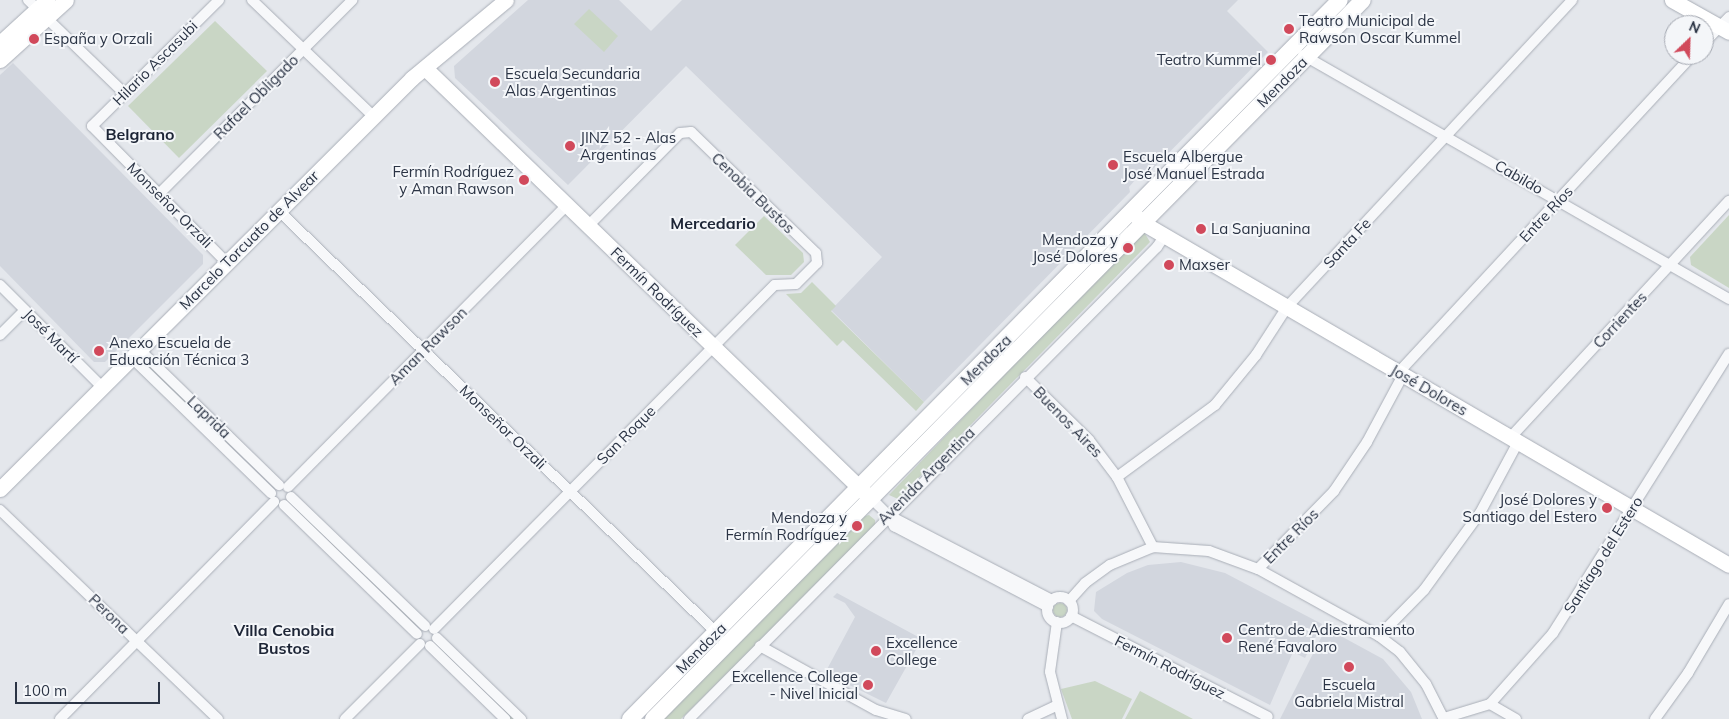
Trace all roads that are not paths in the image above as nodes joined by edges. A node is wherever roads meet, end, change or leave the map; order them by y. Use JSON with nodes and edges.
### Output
{"nodes":[{"id":1,"x":66,"y":0,"type":"edge"},
{"id":2,"x":219,"y":0,"type":"edge"},
{"id":3,"x":252,"y":0,"type":"edge"},
{"id":4,"x":352,"y":0,"type":"edge"},
{"id":5,"x":506,"y":0,"type":"edge"},
{"id":6,"x":1340,"y":0,"type":"edge"},
{"id":7,"x":1363,"y":0,"type":"edge"},
{"id":8,"x":1572,"y":0,"type":"edge"},
{"id":9,"x":1672,"y":0,"type":"edge"},
{"id":10,"x":40,"y":6,"type":"edge"},
{"id":11,"x":1726,"y":26,"type":"edge"},
{"id":12,"x":1310,"y":30,"type":"junction"},
{"id":13,"x":1714,"y":35,"type":"edge"},
{"id":14,"x":0,"y":43,"type":"edge"},
{"id":15,"x":304,"y":49,"type":"junction"},
{"id":16,"x":1289,"y":52,"type":"junction"},
{"id":17,"x":1308,"y":56,"type":"junction"},
{"id":18,"x":0,"y":60,"type":"edge"},
{"id":19,"x":1684,"y":65,"type":"edge"},
{"id":20,"x":425,"y":68,"type":"junction"},
{"id":21,"x":125,"y":94,"type":"junction"},
{"id":22,"x":374,"y":116,"type":"junction"},
{"id":23,"x":92,"y":126,"type":"joint"},
{"id":24,"x":1446,"y":135,"type":"junction"},
{"id":25,"x":159,"y":194,"type":"junction"},
{"id":26,"x":1558,"y":200,"type":"junction"},
{"id":27,"x":1729,"y":201,"type":"edge"},
{"id":28,"x":567,"y":205,"type":"junction"},
{"id":29,"x":279,"y":211,"type":"junction"},
{"id":30,"x":1138,"y":217,"type":"junction"},
{"id":31,"x":588,"y":226,"type":"junction"},
{"id":32,"x":1165,"y":235,"type":"junction"},
{"id":33,"x":816,"y":253,"type":"joint"},
{"id":34,"x":227,"y":263,"type":"junction"},
{"id":35,"x":1670,"y":265,"type":"junction"},
{"id":36,"x":0,"y":285,"type":"edge"},
{"id":37,"x":1729,"y":298,"type":"edge"},
{"id":38,"x":1287,"y":307,"type":"junction"},
{"id":39,"x":25,"y":310,"type":"junction"},
{"id":40,"x":0,"y":335,"type":"edge"},
{"id":41,"x":714,"y":347,"type":"junction"},
{"id":42,"x":424,"y":350,"type":"junction"},
{"id":43,"x":136,"y":354,"type":"junction"},
{"id":44,"x":1729,"y":354,"type":"edge"},
{"id":45,"x":1401,"y":374,"type":"junction"},
{"id":46,"x":1025,"y":378,"type":"junction"},
{"id":47,"x":102,"y":387,"type":"junction"},
{"id":48,"x":1514,"y":440,"type":"junction"},
{"id":49,"x":1117,"y":478,"type":"junction"},
{"id":50,"x":0,"y":489,"type":"edge"},
{"id":51,"x":286,"y":490,"type":"junction"},
{"id":52,"x":570,"y":492,"type":"junction"},
{"id":53,"x":866,"y":494,"type":"junction"},
{"id":54,"x":276,"y":500,"type":"junction"},
{"id":55,"x":1632,"y":509,"type":"junction"},
{"id":56,"x":0,"y":510,"type":"edge"},
{"id":57,"x":888,"y":515,"type":"junction"},
{"id":58,"x":1153,"y":547,"type":"junction"},
{"id":59,"x":1729,"y":565,"type":"edge"},
{"id":60,"x":1258,"y":569,"type":"junction"},
{"id":61,"x":1069,"y":601,"type":"junction"},
{"id":62,"x":1050,"y":604,"type":"junction"},
{"id":63,"x":1729,"y":604,"type":"edge"},
{"id":64,"x":1071,"y":616,"type":"junction"},
{"id":65,"x":1057,"y":622,"type":"junction"},
{"id":66,"x":432,"y":631,"type":"junction"},
{"id":67,"x":1378,"y":636,"type":"junction"},
{"id":68,"x":722,"y":638,"type":"junction"},
{"id":69,"x":418,"y":639,"type":"junction"},
{"id":70,"x":137,"y":641,"type":"junction"},
{"id":71,"x":430,"y":646,"type":"junction"},
{"id":72,"x":760,"y":646,"type":"junction"},
{"id":73,"x":1490,"y":704,"type":"junction"},
{"id":74,"x":1056,"y":706,"type":"junction"},
{"id":75,"x":875,"y":715,"type":"edge"},
{"id":76,"x":1268,"y":717,"type":"dead end"},
{"id":77,"x":60,"y":719,"type":"edge"},
{"id":78,"x":218,"y":719,"type":"edge"},
{"id":79,"x":345,"y":719,"type":"edge"},
{"id":80,"x":505,"y":719,"type":"edge"},
{"id":81,"x":521,"y":719,"type":"edge"},
{"id":82,"x":630,"y":719,"type":"edge"},
{"id":83,"x":653,"y":719,"type":"edge"},
{"id":84,"x":689,"y":719,"type":"edge"},
{"id":85,"x":906,"y":719,"type":"edge"},
{"id":86,"x":1028,"y":719,"type":"edge"},
{"id":87,"x":1062,"y":719,"type":"edge"},
{"id":88,"x":1444,"y":719,"type":"edge"},
{"id":89,"x":1516,"y":719,"type":"edge"},
{"id":90,"x":1655,"y":719,"type":"edge"}],
"edges":[{"from":1,"to":10,"type":"street"},
{"from":2,"to":21,"type":"street","name":"Hilario Ascasubi"},
{"from":3,"to":15,"type":"street"},
{"from":4,"to":15,"type":"street","name":"Rafael Obligado"},
{"from":5,"to":20,"type":"street","name":"Marcelo Torcuato de Alvear"},
{"from":6,"to":12,"type":"main road","name":"Mendoza"},
{"from":7,"to":17,"type":"main road","name":"Mendoza"},
{"from":8,"to":24,"type":"street","name":"Santa Fe"},
{"from":9,"to":11,"type":"street"},
{"from":10,"to":14,"type":"street"},
{"from":10,"to":18,"type":"street"},
{"from":10,"to":21,"type":"street"},
{"from":11,"to":13,"type":"street"},
{"from":12,"to":16,"type":"main road","name":"Mendoza"},
{"from":12,"to":17,"type":"street"},
{"from":15,"to":22,"type":"street"},
{"from":15,"to":25,"type":"street","name":"Rafael Obligado"},
{"from":16,"to":17,"type":"street","name":"Cabildo"},
{"from":16,"to":30,"type":"main road","name":"Mendoza"},
{"from":17,"to":24,"type":"street","name":"Cabildo"},
{"from":17,"to":30,"type":"main road","name":"Mendoza"},
{"from":19,"to":26,"type":"street","name":"Entre Ríos"},
{"from":20,"to":22,"type":"street","name":"Marcelo Torcuato de Alvear"},
{"from":20,"to":28,"type":"street","name":"Fermín Rodríguez"},
{"from":21,"to":23,"type":"street","name":"Hilario Ascasubi"},
{"from":22,"to":29,"type":"street","name":"Marcelo Torcuato de Alvear"},
{"from":23,"to":25,"type":"street","name":"Monseñor Orzali"},
{"from":24,"to":26,"type":"street","name":"Cabildo"},
{"from":24,"to":38,"type":"street","name":"Santa Fe"},
{"from":25,"to":34,"type":"street","name":"Monseñor Orzali"},
{"from":26,"to":35,"type":"street","name":"Cabildo"},
{"from":26,"to":45,"type":"street","name":"Entre Ríos"},
{"from":27,"to":35,"type":"street","name":"Corrientes"},
{"from":28,"to":31,"type":"street","name":"Fermín Rodríguez"},
{"from":28,"to":42,"type":"street","name":"Aman Rawson"},
{"from":29,"to":34,"type":"street","name":"Marcelo Torcuato de Alvear"},
{"from":29,"to":42,"type":"street","name":"Monseñor Orzali"},
{"from":30,"to":32,"type":"street","name":"José Dolores"},
{"from":30,"to":53,"type":"main road","name":"Mendoza"},
{"from":31,"to":33,"type":"street","name":"Cenobia Bustos"},
{"from":31,"to":41,"type":"street","name":"Fermín Rodríguez"},
{"from":32,"to":38,"type":"street","name":"José Dolores"},
{"from":32,"to":46,"type":"street","name":"Avenida Argentina"},
{"from":33,"to":41,"type":"street","name":"San Roque"},
{"from":34,"to":43,"type":"street","name":"Marcelo Torcuato de Alvear"},
{"from":35,"to":37,"type":"street","name":"Cabildo"},
{"from":35,"to":48,"type":"street","name":"Corrientes"},
{"from":36,"to":39,"type":"street","name":"José Martí"},
{"from":38,"to":45,"type":"street","name":"José Dolores"},
{"from":38,"to":49,"type":"street","name":"Santa Fe"},
{"from":39,"to":40,"type":"street"},
{"from":39,"to":47,"type":"street","name":"José Martí"},
{"from":41,"to":52,"type":"street","name":"San Roque"},
{"from":41,"to":53,"type":"street","name":"Fermín Rodríguez"},
{"from":42,"to":51,"type":"street","name":"Aman Rawson"},
{"from":42,"to":52,"type":"street","name":"Monseñor Orzali"},
{"from":43,"to":47,"type":"street","name":"Marcelo Torcuato de Alvear"},
{"from":43,"to":51,"type":"street","name":"Laprida"},
{"from":43,"to":54,"type":"street","name":"Laprida"},
{"from":44,"to":55,"type":"street","name":"Santiago del Estero"},
{"from":45,"to":48,"type":"street","name":"José Dolores"},
{"from":45,"to":60,"type":"street","name":"Entre Ríos"},
{"from":46,"to":49,"type":"street","name":"Buenos Aires"},
{"from":46,"to":57,"type":"street","name":"Avenida Argentina"},
{"from":47,"to":50,"type":"street","name":"Marcelo Torcuato de Alvear"},
{"from":48,"to":55,"type":"street","name":"José Dolores"},
{"from":48,"to":67,"type":"street","name":"Corrientes"},
{"from":49,"to":58,"type":"street","name":"Buenos Aires"},
{"from":51,"to":54,"type":"street"},
{"from":51,"to":54,"type":"street"},
{"from":51,"to":66,"type":"street","name":"Laprida"},
{"from":52,"to":66,"type":"street","name":"San Roque"},
{"from":52,"to":68,"type":"street","name":"Monseñor Orzali"},
{"from":53,"to":57,"type":"street","name":"Fermín Rodríguez"},
{"from":53,"to":68,"type":"main road","name":"Mendoza"},
{"from":54,"to":69,"type":"street","name":"Laprida"},
{"from":54,"to":70,"type":"street"},
{"from":55,"to":59,"type":"street","name":"José Dolores"},
{"from":55,"to":73,"type":"street","name":"Santiago del Estero"},
{"from":56,"to":70,"type":"street","name":"Perona"},
{"from":57,"to":62,"type":"street","name":"Fermín Rodríguez"},
{"from":57,"to":72,"type":"street","name":"Avenida Argentina"},
{"from":58,"to":60,"type":"street"},
{"from":58,"to":61,"type":"street"},
{"from":60,"to":67,"type":"street"},
{"from":61,"to":62,"type":"street"},
{"from":61,"to":64,"type":"street"},
{"from":62,"to":65,"type":"street"},
{"from":63,"to":90,"type":"street"},
{"from":64,"to":65,"type":"street"},
{"from":64,"to":76,"type":"street","name":"Fermín Rodríguez"},
{"from":65,"to":74,"type":"street"},
{"from":66,"to":69,"type":"street"},
{"from":66,"to":71,"type":"street"},
{"from":66,"to":81,"type":"street","name":"Laprida"},
{"from":67,"to":88,"type":"street"},
{"from":68,"to":82,"type":"main road","name":"Mendoza"},
{"from":68,"to":83,"type":"main road","name":"Mendoza"},
{"from":69,"to":71,"type":"street"},
{"from":69,"to":79,"type":"street"},
{"from":70,"to":77,"type":"street"},
{"from":70,"to":78,"type":"street","name":"Perona"},
{"from":71,"to":80,"type":"street"},
{"from":72,"to":75,"type":"street"},
{"from":72,"to":84,"type":"street","name":"Avenida Argentina"},
{"from":73,"to":88,"type":"street"},
{"from":73,"to":89,"type":"street"},
{"from":74,"to":86,"type":"street"},
{"from":74,"to":87,"type":"street"},
{"from":75,"to":85,"type":"street"}]}
